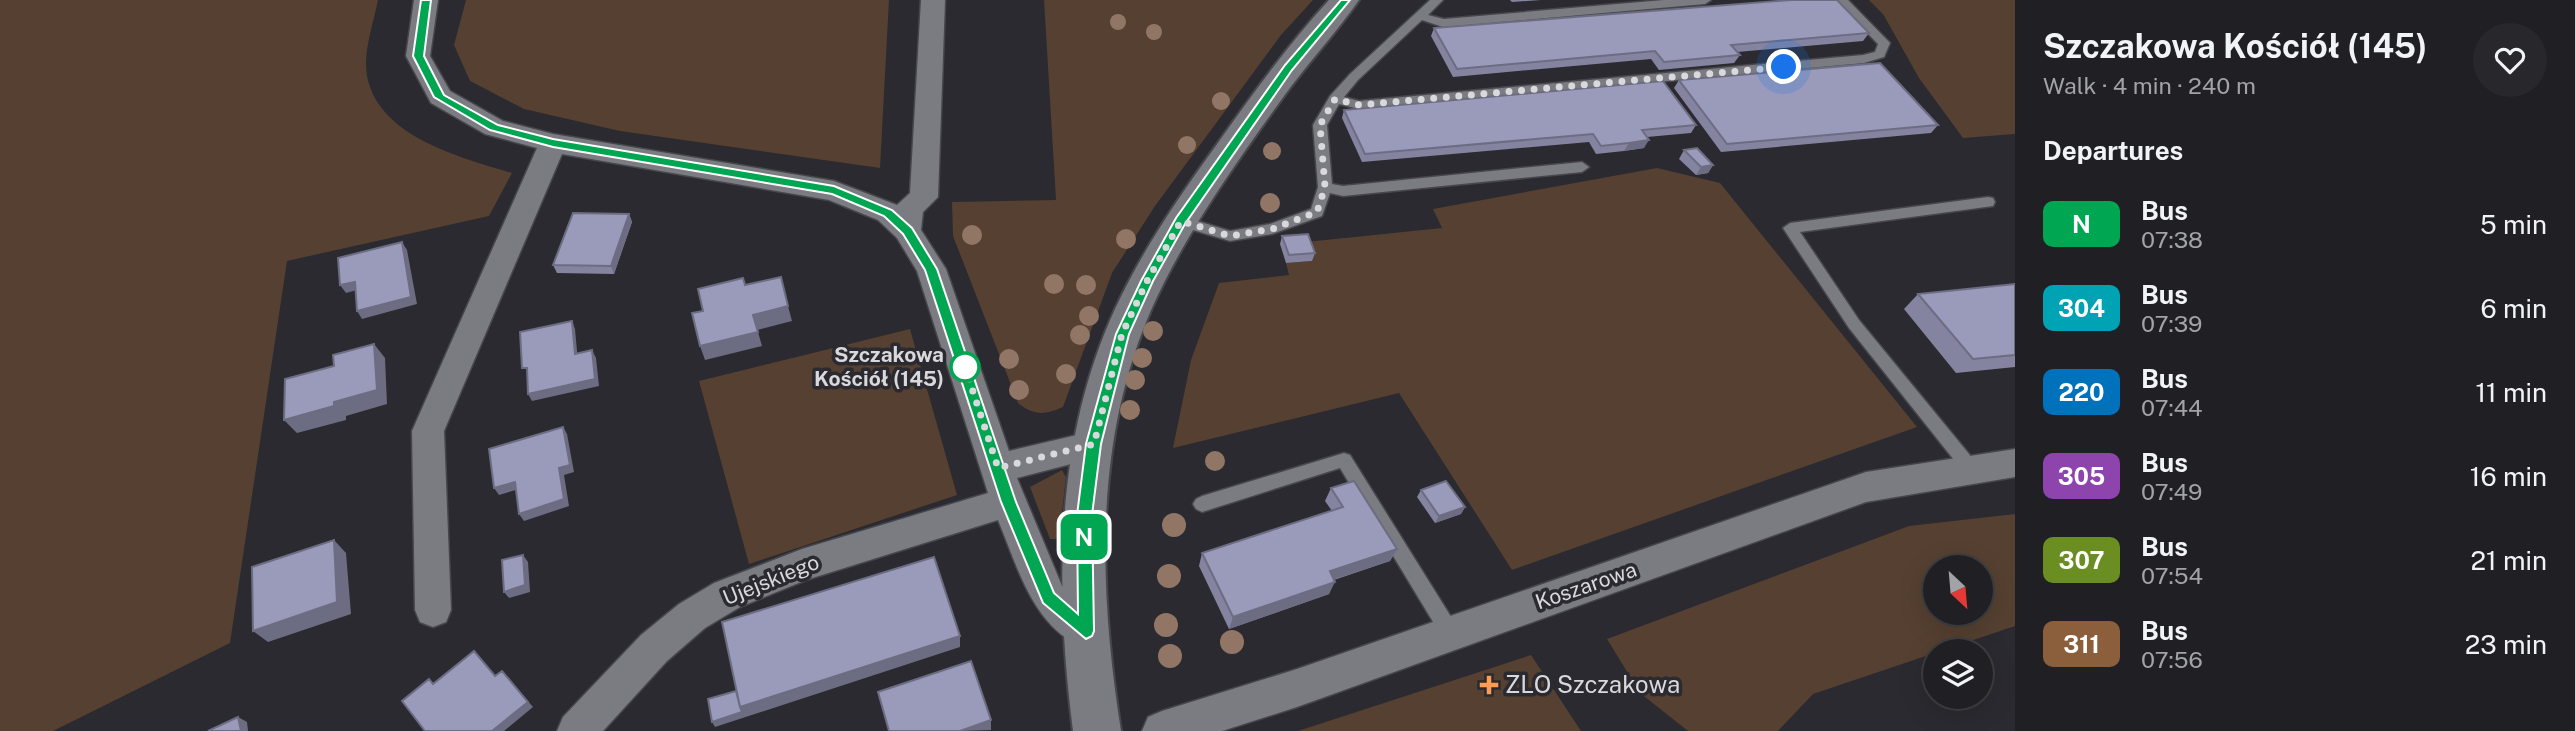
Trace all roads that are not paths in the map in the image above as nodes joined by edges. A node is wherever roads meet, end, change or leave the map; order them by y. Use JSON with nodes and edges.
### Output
{"nodes":[{"id":1,"x":426,"y":0,"type":"edge"},
{"id":2,"x":933,"y":0,"type":"edge"},
{"id":3,"x":1345,"y":0,"type":"edge"},
{"id":4,"x":1437,"y":0,"type":"edge"},
{"id":5,"x":1705,"y":0,"type":"edge"},
{"id":6,"x":1841,"y":0,"type":"edge"},
{"id":7,"x":1420,"y":16,"type":"junction"},
{"id":8,"x":1335,"y":99,"type":"junction"},
{"id":9,"x":553,"y":143,"type":"junction"},
{"id":10,"x":1583,"y":166,"type":"dead end"},
{"id":11,"x":1325,"y":187,"type":"junction"},
{"id":12,"x":1988,"y":202,"type":"dead end"},
{"id":13,"x":1181,"y":221,"type":"junction"},
{"id":14,"x":907,"y":231,"type":"junction"},
{"id":15,"x":1094,"y":444,"type":"junction"},
{"id":16,"x":2015,"y":463,"type":"edge"},
{"id":17,"x":1972,"y":470,"type":"junction"},
{"id":18,"x":1003,"y":485,"type":"junction"},
{"id":19,"x":1202,"y":504,"type":"dead end"},
{"id":20,"x":433,"y":610,"type":"dead end"},
{"id":21,"x":1086,"y":631,"type":"junction"},
{"id":22,"x":1451,"y":634,"type":"junction"},
{"id":23,"x":578,"y":731,"type":"edge"},
{"id":24,"x":1097,"y":731,"type":"edge"},
{"id":25,"x":1162,"y":731,"type":"edge"}],
"edges":[{"from":1,"to":9,"type":"street"},
{"from":2,"to":14,"type":"street"},
{"from":3,"to":13,"type":"street"},
{"from":4,"to":7,"type":"lane"},
{"from":5,"to":7,"type":"lane"},
{"from":6,"to":8,"type":"lane"},
{"from":7,"to":8,"type":"lane"},
{"from":8,"to":11,"type":"lane"},
{"from":9,"to":14,"type":"street"},
{"from":9,"to":20,"type":"street"},
{"from":10,"to":11,"type":"lane"},
{"from":11,"to":13,"type":"lane"},
{"from":12,"to":17,"type":"lane"},
{"from":13,"to":15,"type":"street"},
{"from":14,"to":18,"type":"street"},
{"from":15,"to":18,"type":"street","name":"Ujejskiego"},
{"from":15,"to":21,"type":"street"},
{"from":16,"to":17,"type":"street","name":"Koszarowa"},
{"from":17,"to":22,"type":"street","name":"Koszarowa"},
{"from":18,"to":21,"type":"street"},
{"from":18,"to":23,"type":"street","name":"Ujejskiego"},
{"from":19,"to":22,"type":"lane"},
{"from":21,"to":24,"type":"street"},
{"from":22,"to":25,"type":"street","name":"Koszarowa"}]}
